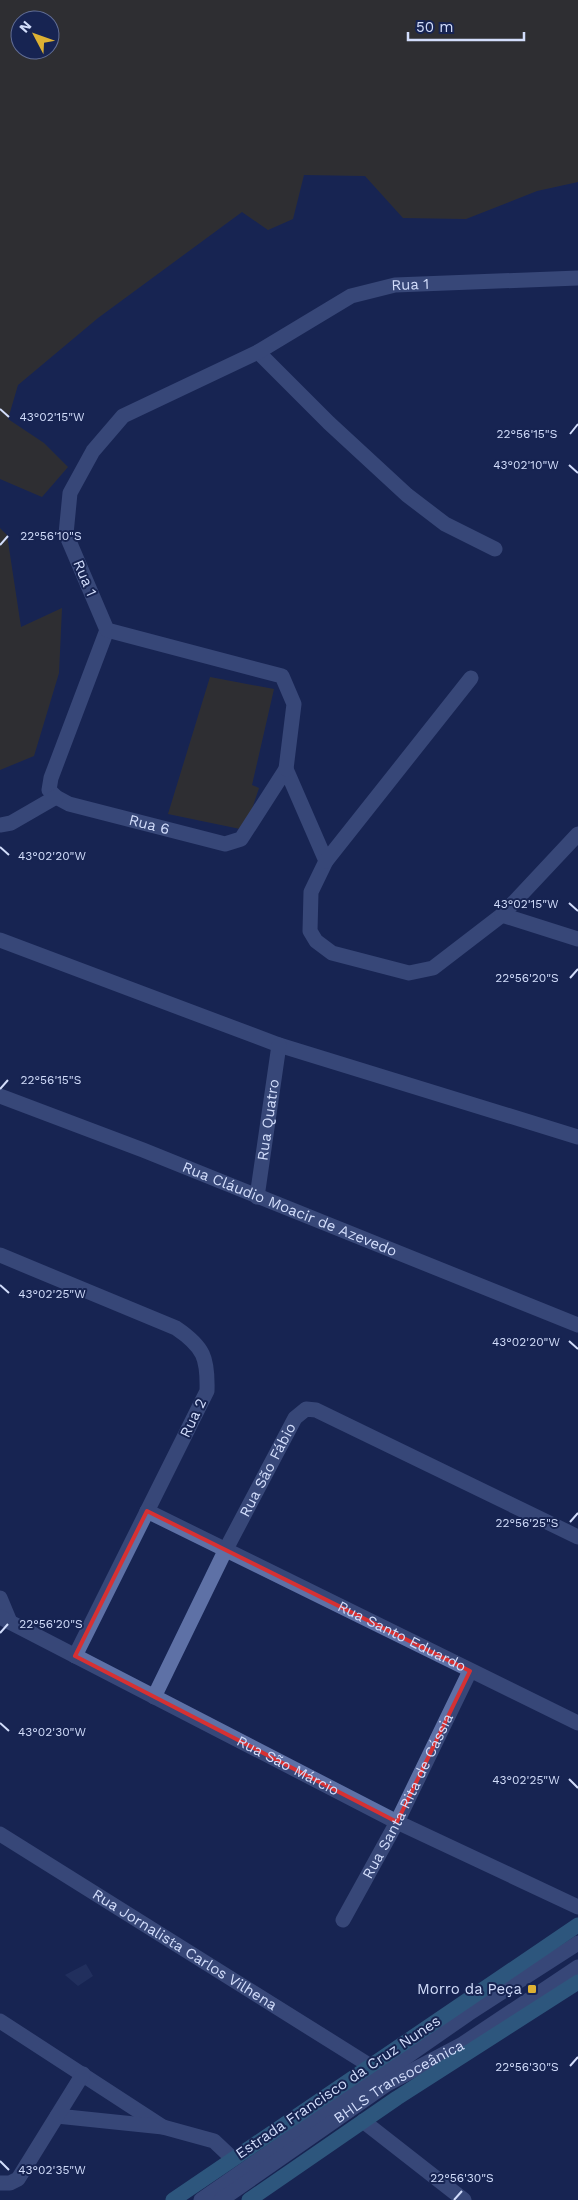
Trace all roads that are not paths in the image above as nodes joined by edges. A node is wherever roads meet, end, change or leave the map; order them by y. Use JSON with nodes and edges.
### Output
{"nodes":[{"id":1,"x":578,"y":278,"type":"edge"},
{"id":2,"x":258,"y":352,"type":"junction"},
{"id":3,"x":495,"y":549,"type":"dead end"},
{"id":4,"x":107,"y":630,"type":"junction"},
{"id":5,"x":471,"y":678,"type":"dead end"},
{"id":6,"x":286,"y":769,"type":"junction"},
{"id":7,"x":56,"y":797,"type":"junction"},
{"id":8,"x":0,"y":825,"type":"edge"},
{"id":9,"x":578,"y":834,"type":"edge"},
{"id":10,"x":326,"y":861,"type":"junction"},
{"id":11,"x":502,"y":915,"type":"junction"},
{"id":12,"x":0,"y":940,"type":"edge"},
{"id":13,"x":578,"y":940,"type":"edge"},
{"id":14,"x":279,"y":1045,"type":"junction"},
{"id":15,"x":0,"y":1096,"type":"edge"},
{"id":16,"x":578,"y":1137,"type":"edge"},
{"id":17,"x":257,"y":1197,"type":"junction"},
{"id":18,"x":0,"y":1255,"type":"edge"},
{"id":19,"x":578,"y":1325,"type":"edge"},
{"id":20,"x":147,"y":1511,"type":"junction"},
{"id":21,"x":578,"y":1537,"type":"edge"},
{"id":22,"x":226,"y":1551,"type":"junction"},
{"id":23,"x":0,"y":1598,"type":"edge"},
{"id":24,"x":5,"y":1619,"type":"edge"},
{"id":25,"x":75,"y":1656,"type":"junction"},
{"id":26,"x":470,"y":1671,"type":"junction"},
{"id":27,"x":154,"y":1697,"type":"junction"},
{"id":28,"x":578,"y":1723,"type":"edge"},
{"id":29,"x":397,"y":1822,"type":"junction"},
{"id":30,"x":0,"y":1834,"type":"edge"},
{"id":31,"x":578,"y":1907,"type":"edge"},
{"id":32,"x":343,"y":1920,"type":"dead end"},
{"id":33,"x":578,"y":1925,"type":"edge"},
{"id":34,"x":578,"y":1943,"type":"edge"},
{"id":35,"x":578,"y":1967,"type":"edge"},
{"id":36,"x":578,"y":1982,"type":"edge"},
{"id":37,"x":0,"y":2021,"type":"edge"},
{"id":38,"x":369,"y":2065,"type":"junction"},
{"id":39,"x":83,"y":2074,"type":"junction"},
{"id":40,"x":57,"y":2116,"type":"junction"},
{"id":41,"x":362,"y":2121,"type":"junction"},
{"id":42,"x":163,"y":2127,"type":"junction"},
{"id":43,"x":232,"y":2158,"type":"junction"},
{"id":44,"x":0,"y":2184,"type":"edge"},
{"id":45,"x":257,"y":2198,"type":"edge"},
{"id":46,"x":173,"y":2200,"type":"edge"},
{"id":47,"x":201,"y":2200,"type":"edge"},
{"id":48,"x":221,"y":2200,"type":"edge"},
{"id":49,"x":464,"y":2200,"type":"edge"}],
"edges":[{"from":1,"to":2,"type":"street","name":"Rua 1"},
{"from":2,"to":3,"type":"street"},
{"from":2,"to":4,"type":"street","name":"Rua 1"},
{"from":4,"to":6,"type":"street"},
{"from":4,"to":7,"type":"street"},
{"from":5,"to":10,"type":"street"},
{"from":6,"to":7,"type":"street","name":"Rua 6"},
{"from":6,"to":10,"type":"street"},
{"from":7,"to":8,"type":"street"},
{"from":9,"to":11,"type":"street"},
{"from":10,"to":11,"type":"street"},
{"from":11,"to":13,"type":"street"},
{"from":12,"to":14,"type":"street"},
{"from":14,"to":16,"type":"street"},
{"from":14,"to":17,"type":"street","name":"Rua Quatro"},
{"from":15,"to":17,"type":"street","name":"Rua Cláudio Moacir de Azevedo"},
{"from":17,"to":19,"type":"street","name":"Rua Cláudio Moacir de Azevedo"},
{"from":18,"to":20,"type":"street","name":"Rua 2"},
{"from":20,"to":22,"type":"street","name":"Rua Santo Eduardo"},
{"from":20,"to":25,"type":"street","name":"Rua 2"},
{"from":21,"to":22,"type":"street","name":"Rua São Fábio"},
{"from":22,"to":26,"type":"street","name":"Rua Santo Eduardo"},
{"from":22,"to":27,"type":"street","name":"Rua São Fábio"},
{"from":23,"to":24,"type":"street"},
{"from":24,"to":25,"type":"street","name":"Rua São Márcio"},
{"from":25,"to":27,"type":"street","name":"Rua São Márcio"},
{"from":26,"to":28,"type":"street","name":"Rua Santo Eduardo"},
{"from":26,"to":29,"type":"street","name":"Rua Santa Rita de Cássia"},
{"from":27,"to":29,"type":"street","name":"Rua São Márcio"},
{"from":29,"to":31,"type":"street","name":"Rua São Márcio"},
{"from":29,"to":32,"type":"street","name":"Rua Santa Rita de Cássia"},
{"from":30,"to":38,"type":"street","name":"Rua Jornalista Carlos Vilhena"},
{"from":33,"to":38,"type":"main road","name":"Estrada Francisco da Cruz Nunes"},
{"from":34,"to":47,"type":"street","name":"BHLS Transoceânica"},
{"from":35,"to":48,"type":"street","name":"BHLS Transoceânica"},
{"from":36,"to":41,"type":"main road"},
{"from":37,"to":39,"type":"street"},
{"from":38,"to":43,"type":"main road","name":"Estrada Francisco da Cruz Nunes"},
{"from":39,"to":40,"type":"street"},
{"from":39,"to":42,"type":"street"},
{"from":40,"to":42,"type":"street"},
{"from":40,"to":44,"type":"street"},
{"from":41,"to":45,"type":"main road"},
{"from":41,"to":49,"type":"street"},
{"from":42,"to":43,"type":"street"},
{"from":43,"to":46,"type":"main road","name":"Estrada Francisco da Cruz Nunes"}]}
